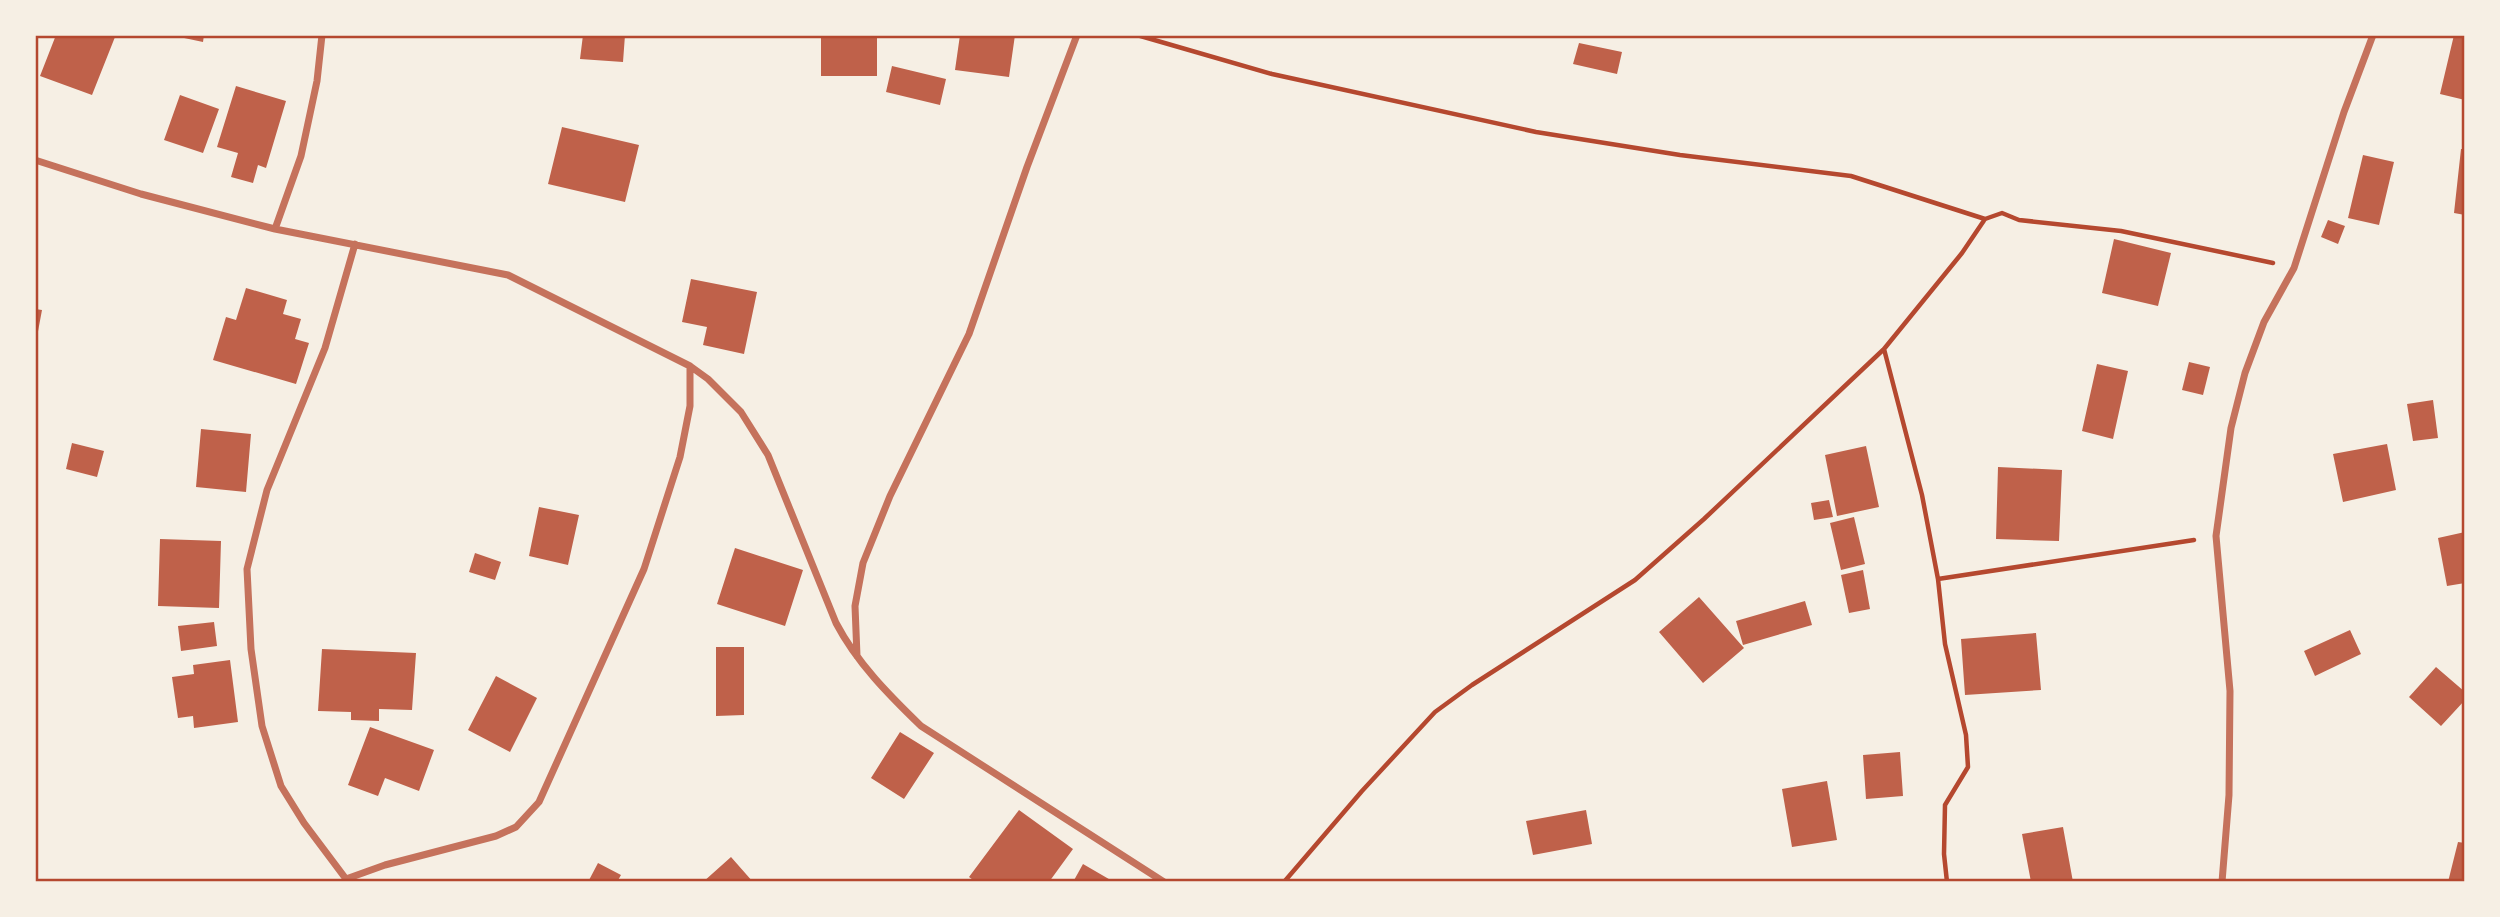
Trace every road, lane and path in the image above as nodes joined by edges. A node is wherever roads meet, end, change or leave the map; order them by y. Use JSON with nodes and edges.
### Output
{"nodes":[{"id":1,"x":323,"y":35,"type":"edge"},
{"id":2,"x":1077,"y":35,"type":"edge"},
{"id":3,"x":1137,"y":35,"type":"edge"},
{"id":4,"x":2373,"y":35,"type":"edge"},
{"id":5,"x":35,"y":160,"type":"edge"},
{"id":6,"x":1985,"y":219,"type":"junction"},
{"id":7,"x":275,"y":229,"type":"junction"},
{"id":8,"x":355,"y":244,"type":"junction"},
{"id":9,"x":2294,"y":268,"type":"junction"},
{"id":10,"x":1884,"y":349,"type":"junction"},
{"id":11,"x":690,"y":366,"type":"junction"},
{"id":12,"x":2216,"y":536,"type":"junction"},
{"id":13,"x":1938,"y":579,"type":"junction"},
{"id":14,"x":857,"y":656,"type":"junction"},
{"id":15,"x":344,"y":880,"type":"edge"},
{"id":16,"x":1164,"y":882,"type":"edge"},
{"id":17,"x":1283,"y":882,"type":"edge"},
{"id":18,"x":1947,"y":882,"type":"edge"},
{"id":19,"x":2222,"y":882,"type":"edge"}],
"edges":[{"from":1,"to":7,"type":"street"},
{"from":2,"to":14,"type":"street"},
{"from":3,"to":6,"type":"path"},
{"from":4,"to":9,"type":"street"},
{"from":5,"to":7,"type":"street"},
{"from":6,"to":9,"type":"path"},
{"from":6,"to":10,"type":"path"},
{"from":7,"to":8,"type":"street"},
{"from":8,"to":11,"type":"street"},
{"from":8,"to":15,"type":"street"},
{"from":9,"to":12,"type":"street"},
{"from":10,"to":13,"type":"path"},
{"from":10,"to":17,"type":"path"},
{"from":11,"to":14,"type":"street"},
{"from":11,"to":15,"type":"street"},
{"from":12,"to":13,"type":"path"},
{"from":12,"to":19,"type":"street"},
{"from":13,"to":18,"type":"path"},
{"from":14,"to":16,"type":"street"}]}
